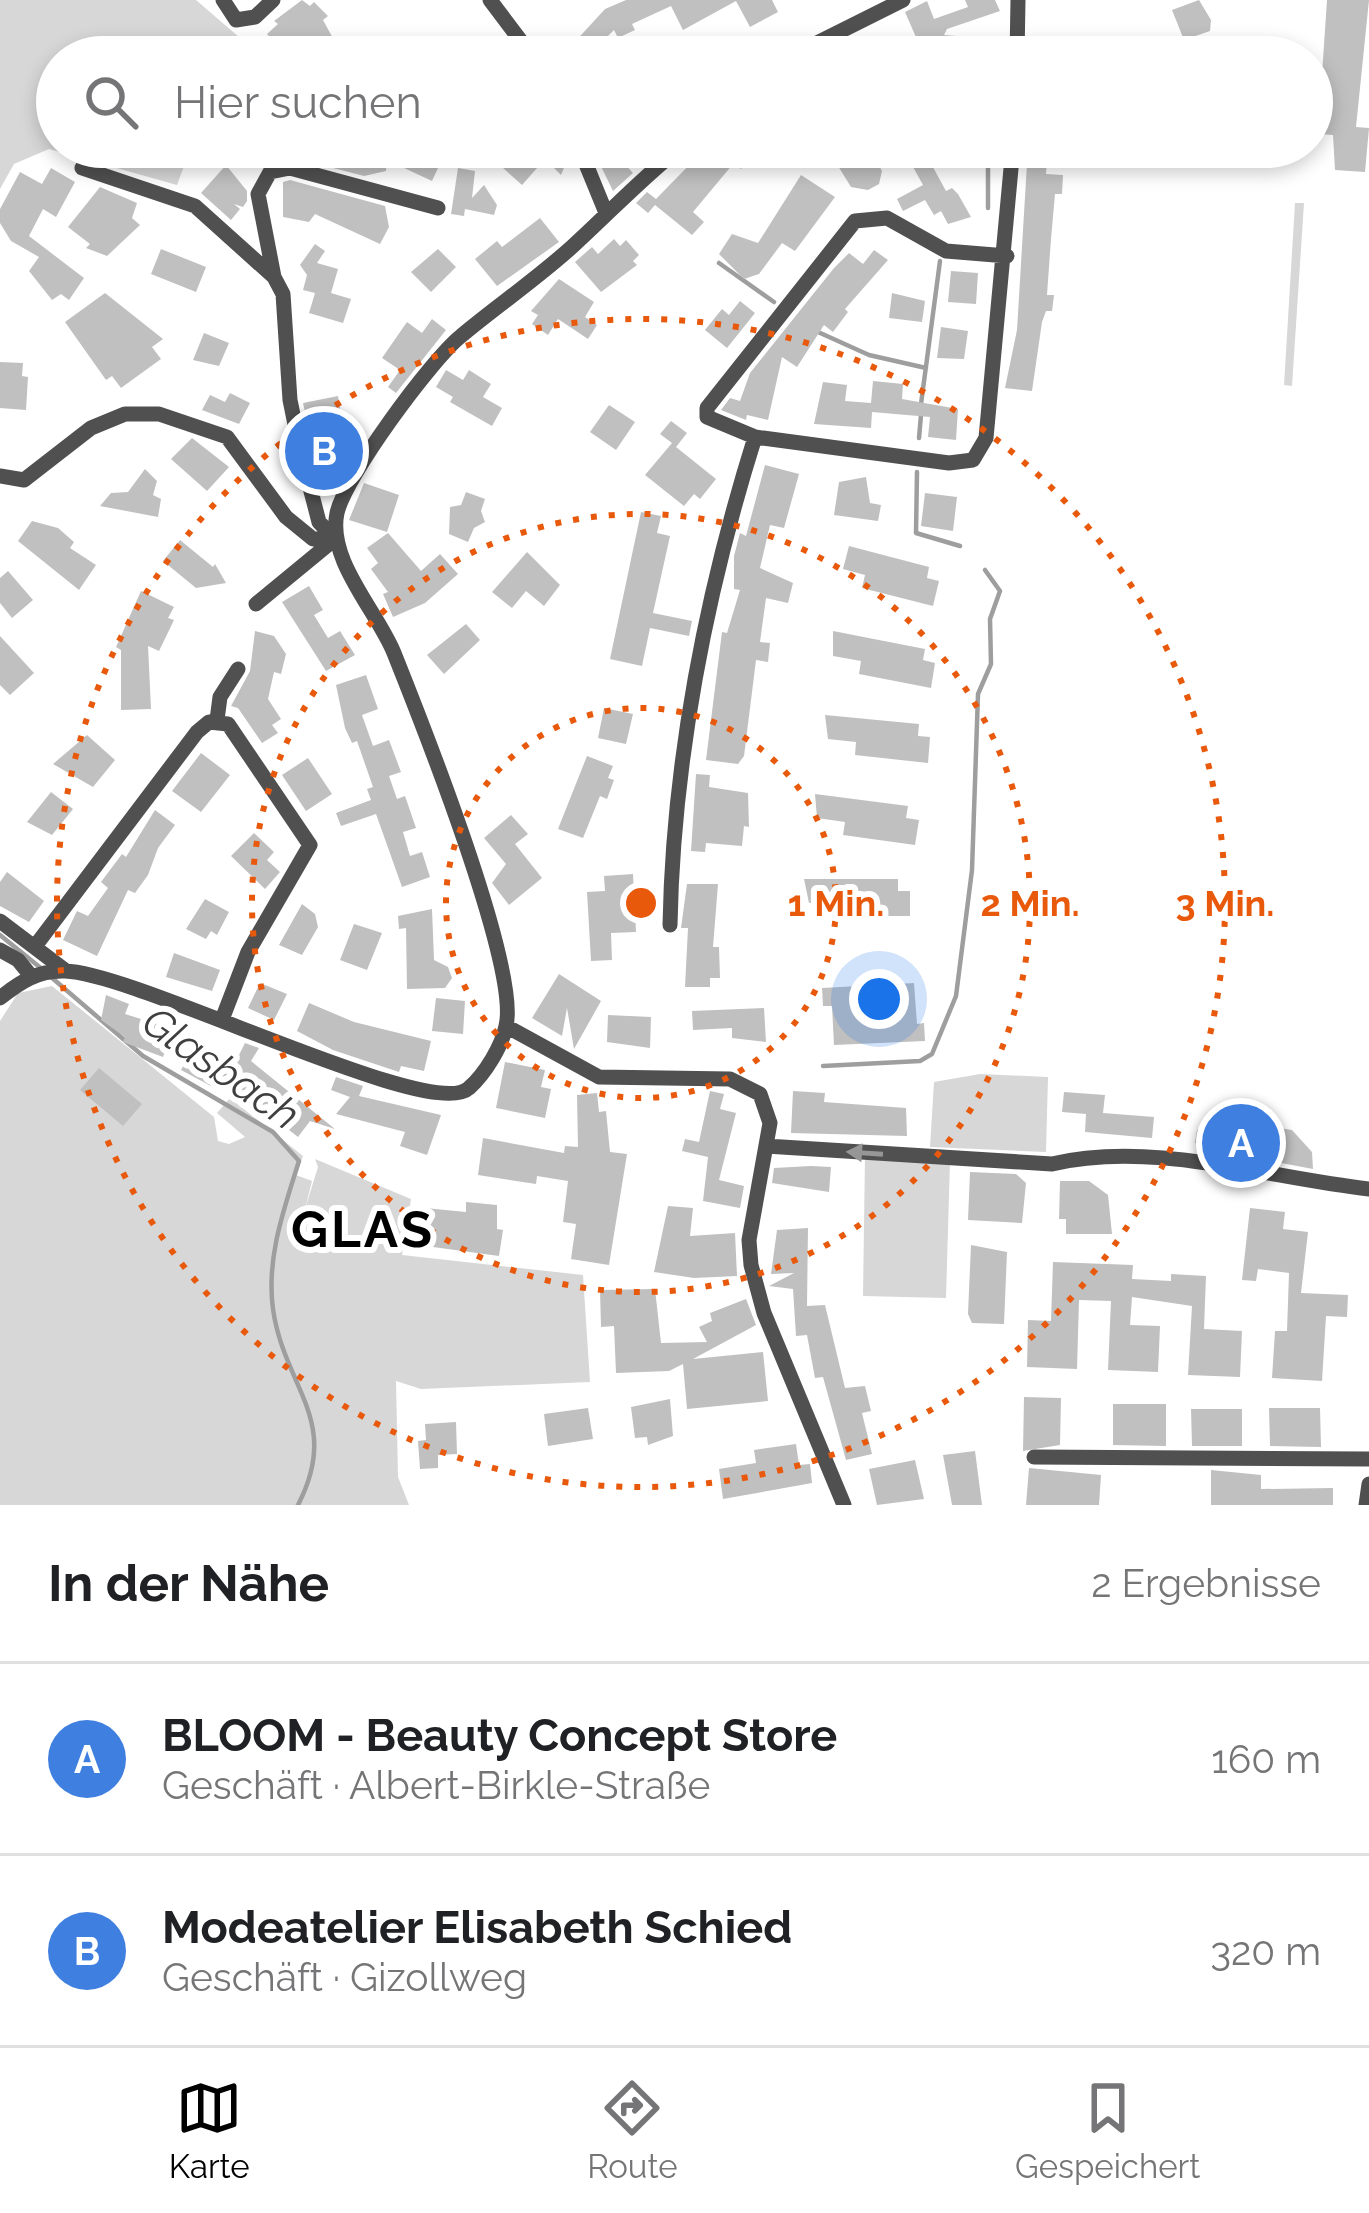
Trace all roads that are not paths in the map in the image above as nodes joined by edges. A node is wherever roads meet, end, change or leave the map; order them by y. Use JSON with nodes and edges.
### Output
{"nodes":[{"id":1,"x":223,"y":0,"type":"edge"},
{"id":2,"x":273,"y":0,"type":"edge"},
{"id":3,"x":490,"y":0,"type":"edge"},
{"id":4,"x":902,"y":0,"type":"edge"},
{"id":5,"x":1018,"y":0,"type":"edge"},
{"id":6,"x":517,"y":36,"type":"edge"},
{"id":7,"x":831,"y":36,"type":"edge"},
{"id":8,"x":1017,"y":36,"type":"edge"},
{"id":9,"x":82,"y":168,"type":"dead end"},
{"id":10,"x":588,"y":168,"type":"edge"},
{"id":11,"x":657,"y":168,"type":"edge"},
{"id":12,"x":1012,"y":168,"type":"edge"},
{"id":13,"x":438,"y":208,"type":"dead end"},
{"id":14,"x":606,"y":213,"type":"junction"},
{"id":15,"x":1006,"y":256,"type":"junction"},
{"id":16,"x":274,"y":277,"type":"junction"},
{"id":17,"x":755,"y":437,"type":"junction"},
{"id":18,"x":0,"y":476,"type":"edge"},
{"id":19,"x":335,"y":539,"type":"junction"},
{"id":20,"x":256,"y":604,"type":"dead end"},
{"id":21,"x":238,"y":669,"type":"dead end"},
{"id":22,"x":217,"y":720,"type":"junction"},
{"id":23,"x":0,"y":921,"type":"edge"},
{"id":24,"x":670,"y":926,"type":"dead end"},
{"id":25,"x":36,"y":945,"type":"junction"},
{"id":26,"x":0,"y":950,"type":"edge"},
{"id":27,"x":66,"y":971,"type":"junction"},
{"id":28,"x":25,"y":979,"type":"junction"},
{"id":29,"x":0,"y":998,"type":"edge"},
{"id":30,"x":223,"y":1017,"type":"junction"},
{"id":31,"x":506,"y":1026,"type":"junction"},
{"id":32,"x":766,"y":1146,"type":"junction"},
{"id":33,"x":1369,"y":1190,"type":"edge"},
{"id":34,"x":1034,"y":1457,"type":"dead end"},
{"id":35,"x":1369,"y":1459,"type":"edge"},
{"id":36,"x":1369,"y":1484,"type":"edge"},
{"id":37,"x":844,"y":1505,"type":"edge"},
{"id":38,"x":1366,"y":1505,"type":"edge"}],
"edges":[{"from":1,"to":2,"type":"street"},
{"from":3,"to":6,"type":"street"},
{"from":4,"to":7,"type":"street"},
{"from":5,"to":8,"type":"street"},
{"from":9,"to":16,"type":"street"},
{"from":10,"to":14,"type":"street"},
{"from":11,"to":14,"type":"street"},
{"from":12,"to":15,"type":"street"},
{"from":13,"to":16,"type":"street"},
{"from":14,"to":19,"type":"street"},
{"from":15,"to":17,"type":"street"},
{"from":15,"to":17,"type":"street"},
{"from":16,"to":19,"type":"street"},
{"from":17,"to":24,"type":"street"},
{"from":18,"to":19,"type":"street"},
{"from":19,"to":20,"type":"street"},
{"from":19,"to":31,"type":"street"},
{"from":21,"to":22,"type":"street"},
{"from":22,"to":25,"type":"street"},
{"from":22,"to":30,"type":"street"},
{"from":23,"to":25,"type":"street"},
{"from":25,"to":27,"type":"street"},
{"from":26,"to":28,"type":"street"},
{"from":27,"to":28,"type":"street"},
{"from":27,"to":30,"type":"street"},
{"from":28,"to":29,"type":"street"},
{"from":30,"to":31,"type":"street"},
{"from":31,"to":32,"type":"street"},
{"from":33,"to":32,"type":"street","one_way":true},
{"from":32,"to":37,"type":"street"},
{"from":34,"to":35,"type":"street"},
{"from":36,"to":38,"type":"street"}]}
